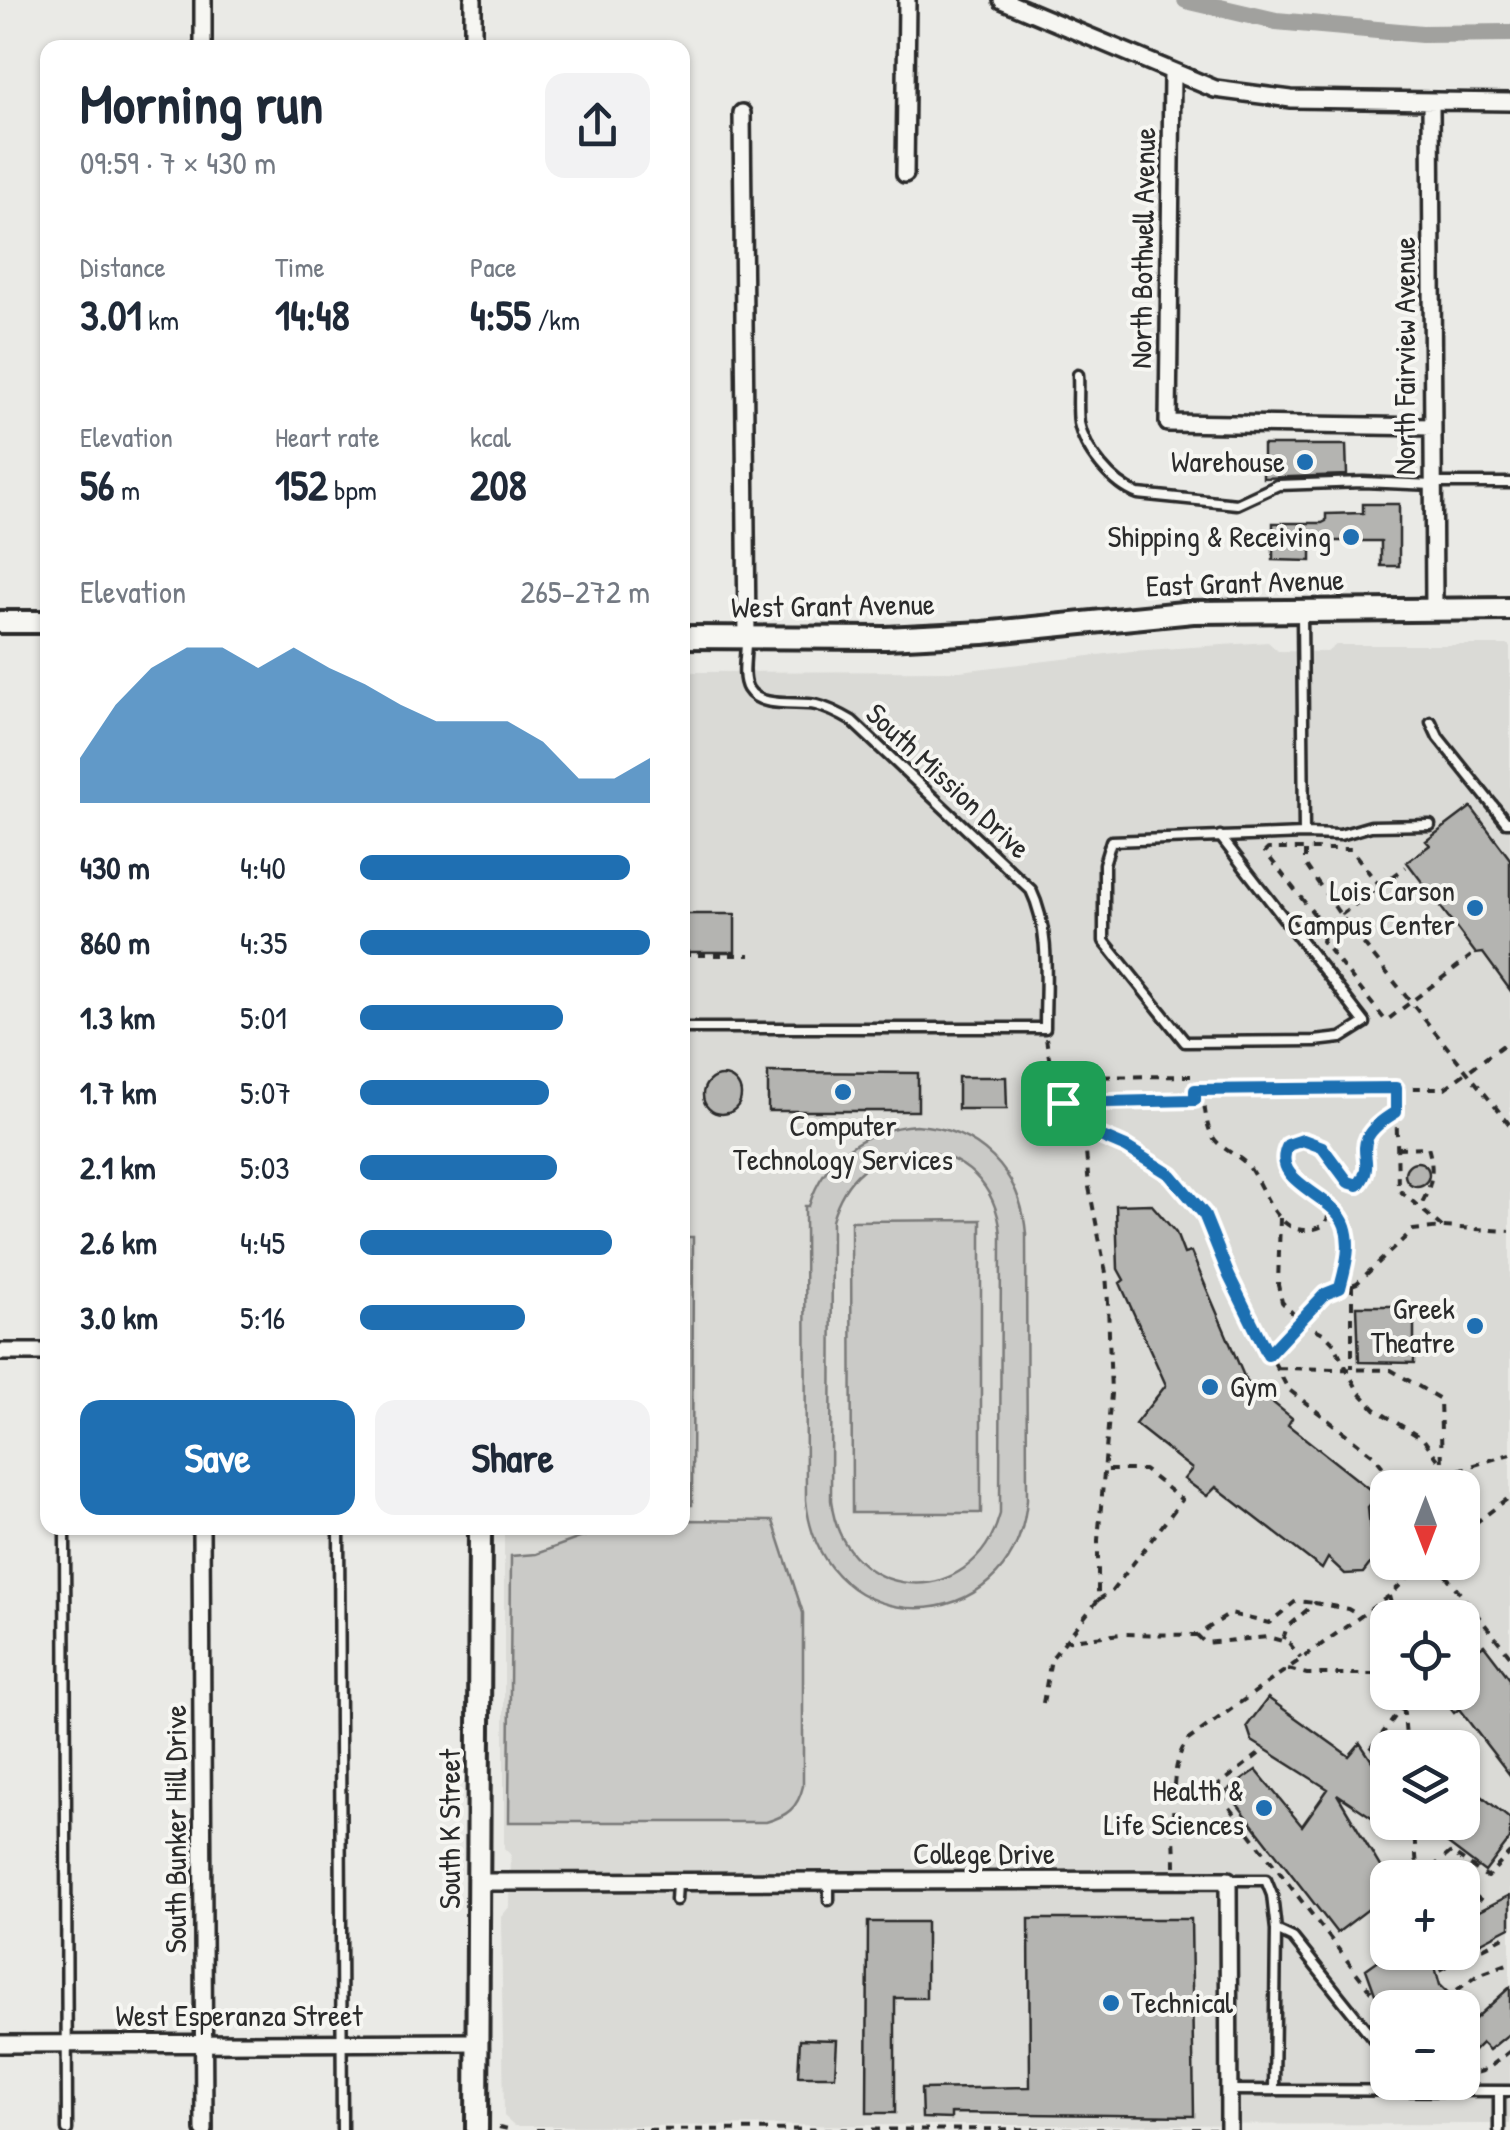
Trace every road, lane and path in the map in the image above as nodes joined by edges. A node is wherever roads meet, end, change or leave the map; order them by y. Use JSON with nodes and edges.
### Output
{"nodes":[{"id":1,"x":204,"y":0,"type":"edge"},
{"id":2,"x":473,"y":0,"type":"edge"},
{"id":3,"x":907,"y":0,"type":"edge"},
{"id":4,"x":1002,"y":0,"type":"edge"},
{"id":5,"x":203,"y":40,"type":"edge"},
{"id":6,"x":473,"y":40,"type":"edge"},
{"id":7,"x":1172,"y":74,"type":"junction"},
{"id":8,"x":1510,"y":102,"type":"edge"},
{"id":9,"x":1432,"y":103,"type":"junction"},
{"id":10,"x":742,"y":113,"type":"dead end"},
{"id":11,"x":905,"y":174,"type":"dead end"},
{"id":12,"x":1078,"y":375,"type":"dead end"},
{"id":13,"x":1433,"y":428,"type":"junction"},
{"id":14,"x":1433,"y":484,"type":"junction"},
{"id":15,"x":1510,"y":484,"type":"edge"},
{"id":16,"x":1434,"y":608,"type":"junction"},
{"id":17,"x":1510,"y":608,"type":"edge"},
{"id":18,"x":1302,"y":609,"type":"junction"},
{"id":19,"x":0,"y":622,"type":"edge"},
{"id":20,"x":40,"y":622,"type":"edge"},
{"id":21,"x":983,"y":633,"type":"joint"},
{"id":22,"x":690,"y":637,"type":"edge"},
{"id":23,"x":746,"y":637,"type":"junction"},
{"id":24,"x":1431,"y":722,"type":"dead end"},
{"id":25,"x":1509,"y":824,"type":"edge"},
{"id":26,"x":1430,"y":825,"type":"dead end"},
{"id":27,"x":1304,"y":834,"type":"junction"},
{"id":28,"x":1220,"y":836,"type":"junction"},
{"id":29,"x":1305,"y":850,"type":"junction"},
{"id":30,"x":1406,"y":867,"type":"dead end"},
{"id":31,"x":1380,"y":887,"type":"junction"},
{"id":32,"x":1341,"y":916,"type":"junction"},
{"id":33,"x":690,"y":954,"type":"edge"},
{"id":34,"x":750,"y":954,"type":"dead end"},
{"id":35,"x":1472,"y":956,"type":"dead end"},
{"id":36,"x":1412,"y":1002,"type":"junction"},
{"id":37,"x":690,"y":1028,"type":"edge"},
{"id":38,"x":1045,"y":1028,"type":"junction"},
{"id":39,"x":1510,"y":1040,"type":"edge"},
{"id":40,"x":1467,"y":1070,"type":"junction"},
{"id":41,"x":1052,"y":1077,"type":"junction"},
{"id":42,"x":1396,"y":1088,"type":"junction"},
{"id":43,"x":1195,"y":1090,"type":"junction"},
{"id":44,"x":1202,"y":1090,"type":"junction"},
{"id":45,"x":1063,"y":1103,"type":"junction"},
{"id":46,"x":1396,"y":1112,"type":"junction"},
{"id":47,"x":1510,"y":1125,"type":"edge"},
{"id":48,"x":1084,"y":1129,"type":"junction"},
{"id":49,"x":1397,"y":1148,"type":"junction"},
{"id":50,"x":1332,"y":1206,"type":"junction"},
{"id":51,"x":1419,"y":1208,"type":"junction"},
{"id":52,"x":1280,"y":1218,"type":"junction"},
{"id":53,"x":1442,"y":1227,"type":"junction"},
{"id":54,"x":1510,"y":1231,"type":"edge"},
{"id":55,"x":1352,"y":1284,"type":"junction"},
{"id":56,"x":1340,"y":1288,"type":"junction"},
{"id":57,"x":1300,"y":1321,"type":"junction"},
{"id":58,"x":0,"y":1352,"type":"edge"},
{"id":59,"x":40,"y":1352,"type":"edge"},
{"id":60,"x":1268,"y":1355,"type":"junction"},
{"id":61,"x":1277,"y":1368,"type":"junction"},
{"id":62,"x":1350,"y":1368,"type":"junction"},
{"id":63,"x":1510,"y":1454,"type":"edge"},
{"id":64,"x":1442,"y":1465,"type":"junction"},
{"id":65,"x":1105,"y":1470,"type":"junction"},
{"id":66,"x":1385,"y":1470,"type":"edge"},
{"id":67,"x":1510,"y":1497,"type":"edge"},
{"id":68,"x":1480,"y":1520,"type":"edge"},
{"id":69,"x":64,"y":1535,"type":"edge"},
{"id":70,"x":202,"y":1535,"type":"edge"},
{"id":71,"x":339,"y":1535,"type":"edge"},
{"id":72,"x":480,"y":1535,"type":"edge"},
{"id":73,"x":1405,"y":1580,"type":"edge"},
{"id":74,"x":1450,"y":1580,"type":"edge"},
{"id":75,"x":1388,"y":1596,"type":"junction"},
{"id":76,"x":1098,"y":1600,"type":"junction"},
{"id":77,"x":1389,"y":1600,"type":"edge"},
{"id":78,"x":1315,"y":1603,"type":"junction"},
{"id":79,"x":1358,"y":1615,"type":"junction"},
{"id":80,"x":1268,"y":1623,"type":"junction"},
{"id":81,"x":1197,"y":1635,"type":"junction"},
{"id":82,"x":1268,"y":1637,"type":"junction"},
{"id":83,"x":1282,"y":1640,"type":"junction"},
{"id":84,"x":1063,"y":1641,"type":"junction"},
{"id":85,"x":1510,"y":1656,"type":"edge"},
{"id":86,"x":1301,"y":1658,"type":"junction"},
{"id":87,"x":1286,"y":1668,"type":"junction"},
{"id":88,"x":1370,"y":1674,"type":"edge"},
{"id":89,"x":1044,"y":1703,"type":"dead end"},
{"id":90,"x":1259,"y":1754,"type":"dead end"},
{"id":91,"x":1510,"y":1853,"type":"edge"},
{"id":92,"x":1441,"y":1860,"type":"edge"},
{"id":93,"x":1463,"y":1860,"type":"edge"},
{"id":94,"x":1480,"y":1872,"type":"edge"},
{"id":95,"x":1175,"y":1880,"type":"junction"},
{"id":96,"x":1228,"y":1880,"type":"junction"},
{"id":97,"x":480,"y":1882,"type":"junction"},
{"id":98,"x":676,"y":1882,"type":"junction"},
{"id":99,"x":829,"y":1882,"type":"junction"},
{"id":100,"x":676,"y":1900,"type":"dead end"},
{"id":101,"x":829,"y":1900,"type":"dead end"},
{"id":102,"x":1480,"y":1900,"type":"edge"},
{"id":103,"x":1486,"y":1904,"type":"dead end"},
{"id":104,"x":1276,"y":1930,"type":"junction"},
{"id":105,"x":1510,"y":1934,"type":"edge"},
{"id":106,"x":1480,"y":1949,"type":"edge"},
{"id":107,"x":1510,"y":1964,"type":"edge"},
{"id":108,"x":1457,"y":1990,"type":"dead end"},
{"id":109,"x":1370,"y":1991,"type":"edge"},
{"id":110,"x":1370,"y":2034,"type":"edge"},
{"id":111,"x":478,"y":2042,"type":"junction"},
{"id":112,"x":0,"y":2044,"type":"edge"},
{"id":113,"x":67,"y":2044,"type":"junction"},
{"id":114,"x":204,"y":2044,"type":"junction"},
{"id":115,"x":342,"y":2044,"type":"junction"},
{"id":116,"x":1510,"y":2052,"type":"edge"},
{"id":117,"x":1480,"y":2072,"type":"edge"},
{"id":118,"x":1370,"y":2088,"type":"edge"},
{"id":119,"x":1229,"y":2090,"type":"junction"},
{"id":120,"x":1274,"y":2090,"type":"junction"},
{"id":121,"x":1480,"y":2090,"type":"edge"},
{"id":122,"x":1499,"y":2091,"type":"junction"},
{"id":123,"x":1510,"y":2091,"type":"edge"},
{"id":124,"x":499,"y":2127,"type":"dead end"},
{"id":125,"x":1215,"y":2129,"type":"edge"},
{"id":126,"x":67,"y":2130,"type":"edge"},
{"id":127,"x":204,"y":2130,"type":"edge"},
{"id":128,"x":342,"y":2130,"type":"edge"},
{"id":129,"x":477,"y":2130,"type":"edge"},
{"id":130,"x":513,"y":2130,"type":"edge"},
{"id":131,"x":536,"y":2130,"type":"edge"},
{"id":132,"x":1229,"y":2130,"type":"edge"},
{"id":133,"x":1499,"y":2130,"type":"edge"}],
"edges":[{"from":1,"to":5,"type":"street"},
{"from":2,"to":6,"type":"street"},
{"from":3,"to":11,"type":"street"},
{"from":4,"to":7,"type":"street"},
{"from":7,"to":9,"type":"street"},
{"from":7,"to":13,"type":"street","name":"North Bothwell Avenue"},
{"from":8,"to":9,"type":"street"},
{"from":9,"to":13,"type":"street","name":"North Fairview Avenue"},
{"from":10,"to":23,"type":"street"},
{"from":12,"to":14,"type":"lane"},
{"from":13,"to":14,"type":"street","name":"North Fairview Avenue"},
{"from":14,"to":15,"type":"lane"},
{"from":14,"to":16,"type":"street","name":"North Fairview Avenue"},
{"from":16,"to":17,"type":"street","name":"East Grant Avenue"},
{"from":16,"to":18,"type":"street","name":"East Grant Avenue"},
{"from":18,"to":21,"type":"street","name":"East Grant Avenue"},
{"from":18,"to":27,"type":"lane"},
{"from":19,"to":20,"type":"street"},
{"from":21,"to":23,"type":"street","name":"West Grant Avenue"},
{"from":22,"to":23,"type":"street","name":"West Grant Avenue"},
{"from":23,"to":38,"type":"lane","name":"South Mission Drive"},
{"from":24,"to":25,"type":"lane"},
{"from":26,"to":27,"type":"lane"},
{"from":27,"to":28,"type":"lane"},
{"from":27,"to":29,"type":"path"},
{"from":28,"to":28,"type":"lane"},
{"from":29,"to":31,"type":"path"},
{"from":29,"to":32,"type":"path"},
{"from":29,"to":36,"type":"path"},
{"from":30,"to":31,"type":"path"},
{"from":31,"to":32,"type":"path"},
{"from":32,"to":36,"type":"path"},
{"from":33,"to":34,"type":"path"},
{"from":35,"to":36,"type":"path"},
{"from":36,"to":40,"type":"path"},
{"from":37,"to":38,"type":"lane"},
{"from":38,"to":41,"type":"path"},
{"from":39,"to":40,"type":"path"},
{"from":40,"to":42,"type":"path"},
{"from":40,"to":47,"type":"path"},
{"from":41,"to":43,"type":"path"},
{"from":41,"to":45,"type":"path"},
{"from":42,"to":44,"type":"path"},
{"from":42,"to":46,"type":"path"},
{"from":43,"to":44,"type":"path"},
{"from":43,"to":45,"type":"path"},
{"from":44,"to":52,"type":"path"},
{"from":45,"to":48,"type":"path"},
{"from":46,"to":49,"type":"path"},
{"from":46,"to":50,"type":"path"},
{"from":48,"to":60,"type":"path"},
{"from":48,"to":65,"type":"path"},
{"from":49,"to":51,"type":"path"},
{"from":49,"to":51,"type":"path"},
{"from":50,"to":52,"type":"path"},
{"from":50,"to":56,"type":"path"},
{"from":51,"to":53,"type":"path"},
{"from":52,"to":57,"type":"path"},
{"from":53,"to":54,"type":"path"},
{"from":53,"to":55,"type":"path"},
{"from":55,"to":56,"type":"path"},
{"from":55,"to":62,"type":"path"},
{"from":56,"to":57,"type":"path"},
{"from":57,"to":60,"type":"path"},
{"from":57,"to":62,"type":"path"},
{"from":58,"to":59,"type":"street"},
{"from":60,"to":61,"type":"path"},
{"from":61,"to":62,"type":"path"},
{"from":61,"to":66,"type":"path"},
{"from":62,"to":64,"type":"path"},
{"from":62,"to":64,"type":"path"},
{"from":63,"to":64,"type":"path"},
{"from":65,"to":76,"type":"path"},
{"from":65,"to":76,"type":"path"},
{"from":67,"to":68,"type":"path"},
{"from":69,"to":113,"type":"lane"},
{"from":70,"to":114,"type":"street","name":"South Bunker Hill Drive"},
{"from":71,"to":115,"type":"lane"},
{"from":72,"to":97,"type":"street","name":"South K Street"},
{"from":73,"to":75,"type":"path"},
{"from":74,"to":85,"type":"path"},
{"from":75,"to":77,"type":"path"},
{"from":75,"to":79,"type":"path"},
{"from":76,"to":84,"type":"path"},
{"from":78,"to":79,"type":"path"},
{"from":78,"to":80,"type":"path"},
{"from":78,"to":83,"type":"path"},
{"from":79,"to":86,"type":"path"},
{"from":80,"to":81,"type":"path"},
{"from":80,"to":82,"type":"path"},
{"from":81,"to":82,"type":"path"},
{"from":81,"to":84,"type":"path"},
{"from":82,"to":83,"type":"path"},
{"from":83,"to":86,"type":"path"},
{"from":84,"to":89,"type":"path"},
{"from":86,"to":87,"type":"path"},
{"from":87,"to":88,"type":"path"},
{"from":87,"to":95,"type":"path"},
{"from":90,"to":109,"type":"path"},
{"from":91,"to":94,"type":"path"},
{"from":92,"to":93,"type":"path"},
{"from":95,"to":96,"type":"street","name":"College Drive"},
{"from":95,"to":99,"type":"street","name":"College Drive"},
{"from":96,"to":104,"type":"lane","name":"College Drive"},
{"from":96,"to":119,"type":"street"},
{"from":97,"to":98,"type":"street","name":"College Drive"},
{"from":97,"to":111,"type":"street","name":"South K Street"},
{"from":98,"to":99,"type":"street","name":"College Drive"},
{"from":98,"to":100,"type":"lane"},
{"from":99,"to":101,"type":"lane"},
{"from":102,"to":103,"type":"path"},
{"from":104,"to":110,"type":"lane"},
{"from":104,"to":120,"type":"lane"},
{"from":105,"to":106,"type":"path"},
{"from":107,"to":108,"type":"path"},
{"from":111,"to":115,"type":"street","name":"West Esperanza Street"},
{"from":111,"to":129,"type":"street","name":"South K Street"},
{"from":112,"to":113,"type":"street","name":"West Esperanza Street"},
{"from":113,"to":114,"type":"street","name":"West Esperanza Street"},
{"from":113,"to":126,"type":"lane"},
{"from":114,"to":115,"type":"street","name":"West Esperanza Street"},
{"from":114,"to":127,"type":"street","name":"South Bunker Hill Drive"},
{"from":115,"to":128,"type":"lane"},
{"from":116,"to":117,"type":"path"},
{"from":118,"to":120,"type":"lane"},
{"from":119,"to":120,"type":"lane"},
{"from":119,"to":132,"type":"street"},
{"from":121,"to":122,"type":"lane"},
{"from":122,"to":123,"type":"lane"},
{"from":122,"to":133,"type":"lane"},
{"from":124,"to":130,"type":"path"},
{"from":125,"to":131,"type":"path"}]}
